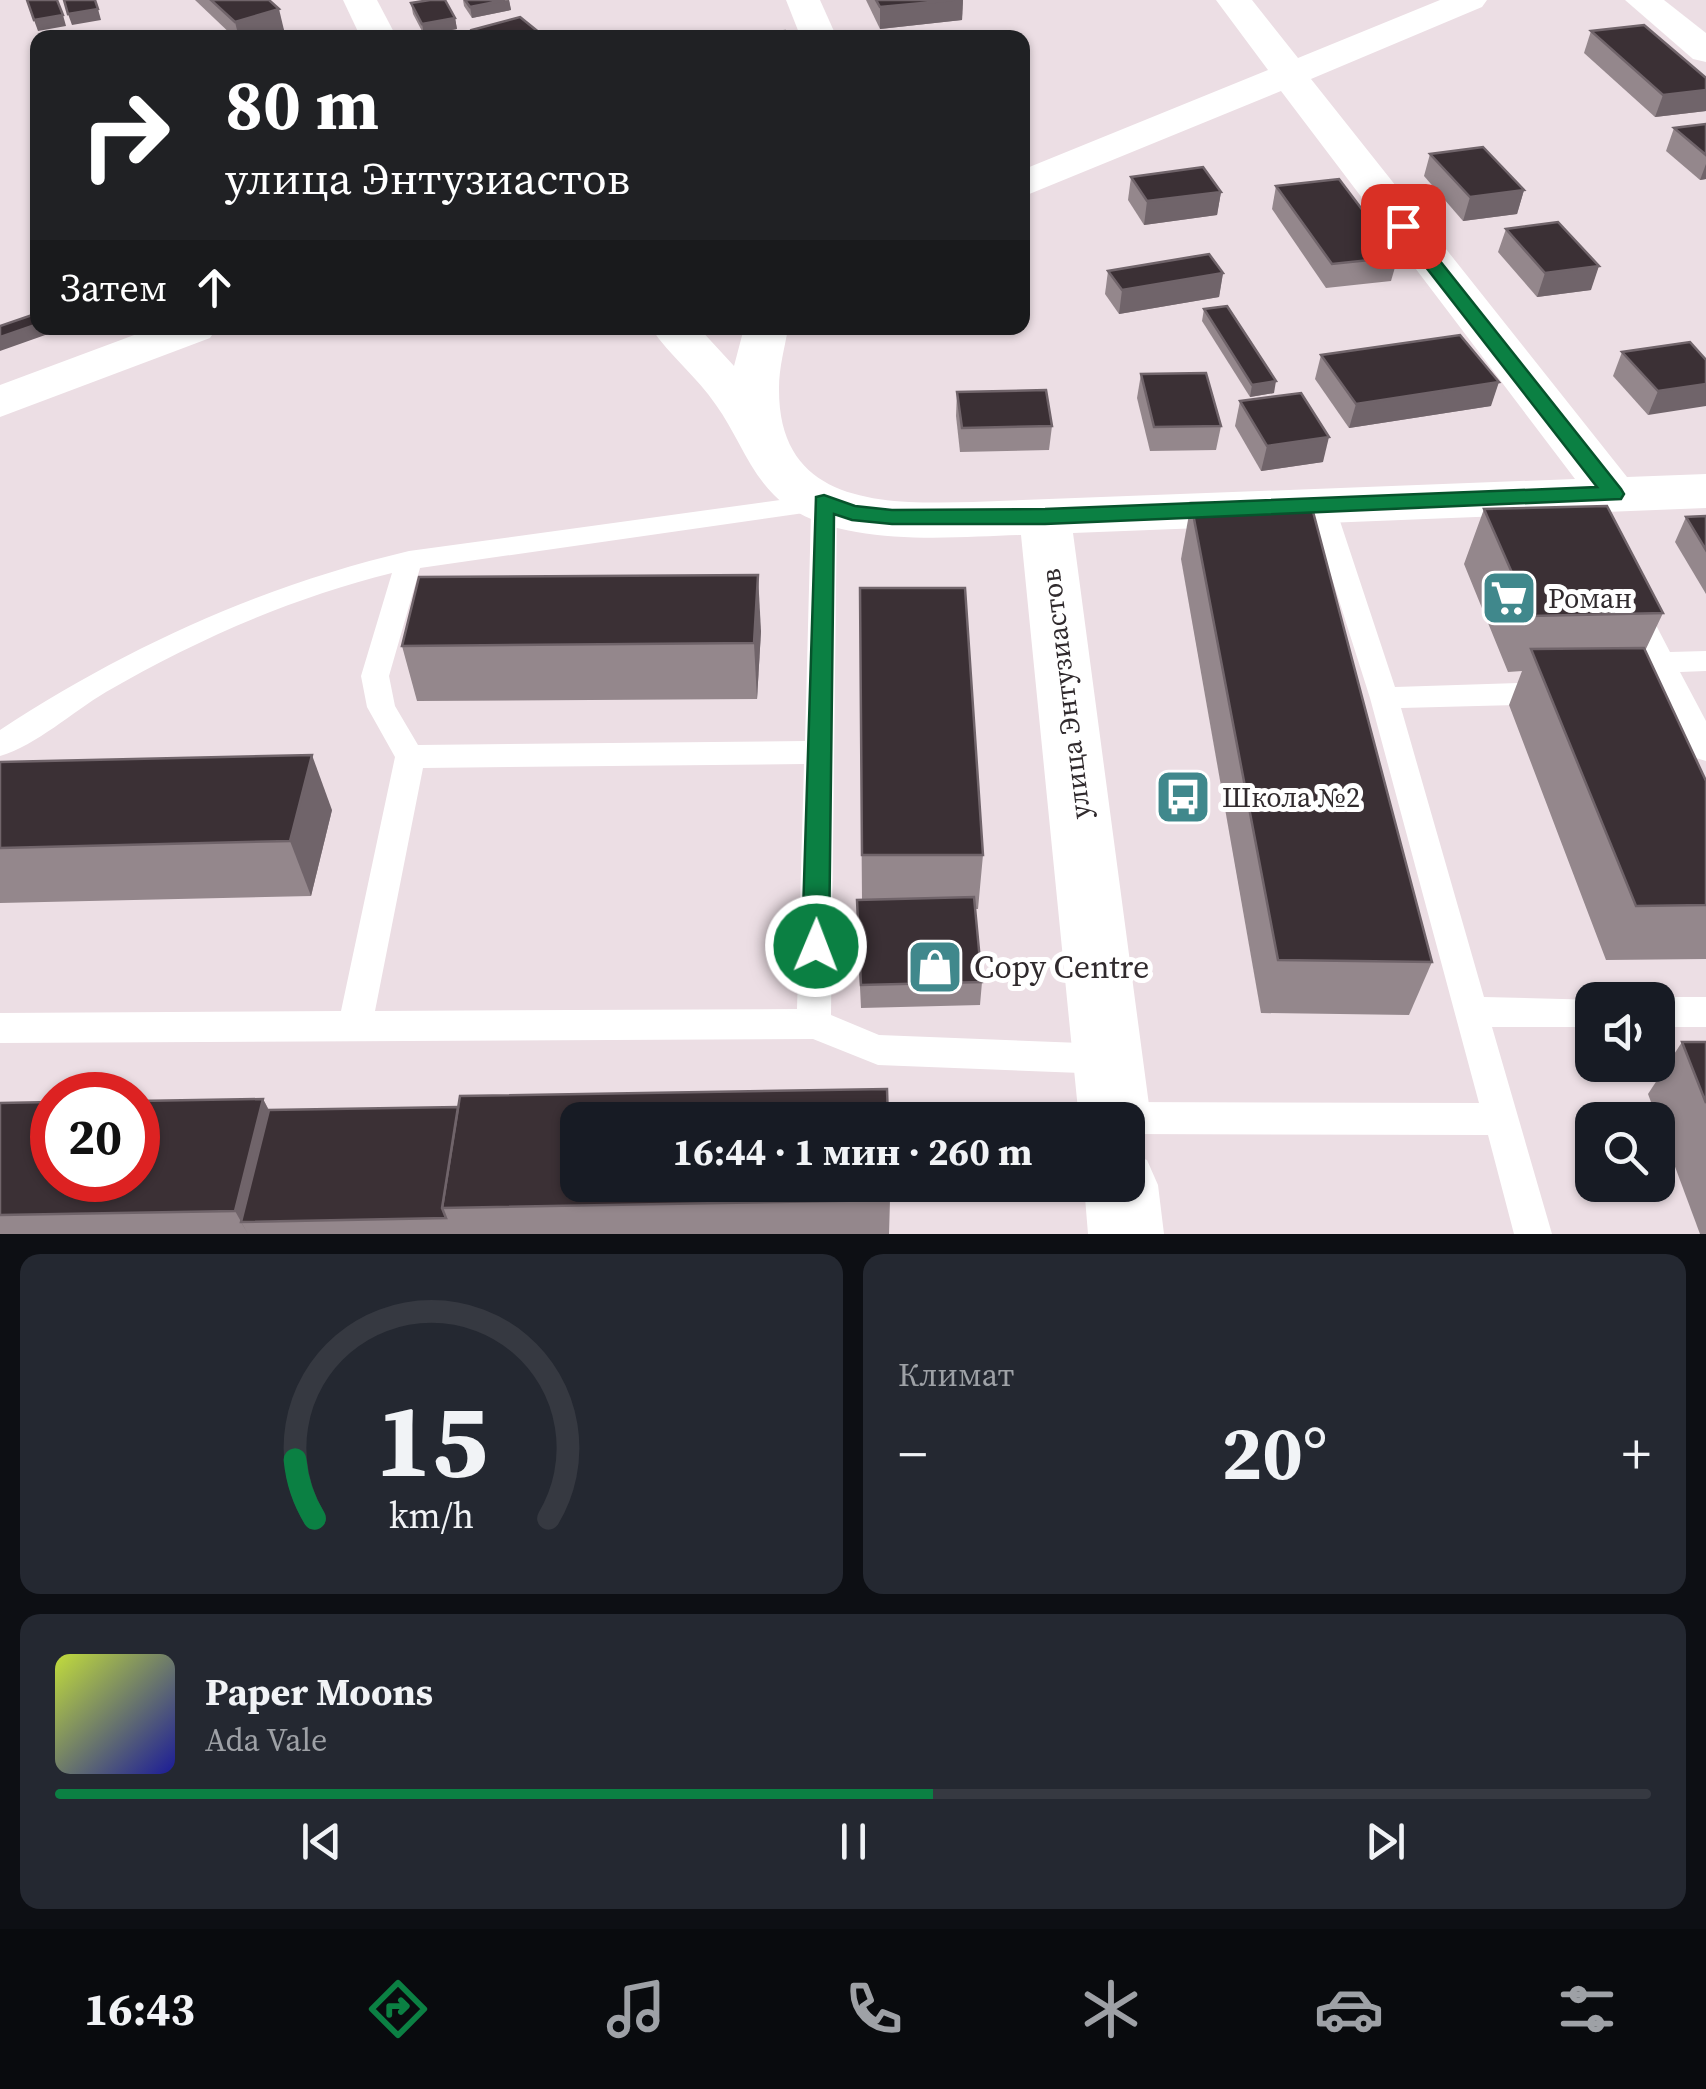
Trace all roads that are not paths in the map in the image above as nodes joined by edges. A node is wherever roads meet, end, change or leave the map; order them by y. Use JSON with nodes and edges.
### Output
{"nodes":[{"id":1,"x":360,"y":0,"type":"edge"},
{"id":2,"x":803,"y":0,"type":"edge"},
{"id":3,"x":1233,"y":0,"type":"edge"},
{"id":4,"x":1470,"y":0,"type":"edge"},
{"id":5,"x":1642,"y":0,"type":"edge"},
{"id":6,"x":375,"y":30,"type":"edge"},
{"id":7,"x":816,"y":30,"type":"edge"},
{"id":8,"x":1706,"y":52,"type":"edge"},
{"id":9,"x":1289,"y":75,"type":"junction"},
{"id":10,"x":1030,"y":182,"type":"edge"},
{"id":11,"x":176,"y":335,"type":"edge"},
{"id":12,"x":680,"y":335,"type":"edge"},
{"id":13,"x":764,"y":335,"type":"edge"},
{"id":14,"x":0,"y":402,"type":"edge"},
{"id":15,"x":757,"y":429,"type":"junction"},
{"id":16,"x":1706,"y":491,"type":"edge"},
{"id":17,"x":824,"y":502,"type":"junction"},
{"id":18,"x":1322,"y":506,"type":"junction"},
{"id":19,"x":1593,"y":506,"type":"junction"},
{"id":20,"x":1045,"y":516,"type":"junction"},
{"id":21,"x":409,"y":560,"type":"junction"},
{"id":22,"x":1618,"y":579,"type":"edge"},
{"id":23,"x":1706,"y":660,"type":"edge"},
{"id":24,"x":1662,"y":662,"type":"junction"},
{"id":25,"x":1677,"y":690,"type":"junction"},
{"id":26,"x":1384,"y":698,"type":"junction"},
{"id":27,"x":0,"y":745,"type":"edge"},
{"id":28,"x":1706,"y":750,"type":"edge"},
{"id":29,"x":819,"y":752,"type":"junction"},
{"id":30,"x":410,"y":757,"type":"junction"},
{"id":31,"x":1470,"y":1012,"type":"junction"},
{"id":32,"x":1575,"y":1012,"type":"edge"},
{"id":33,"x":1675,"y":1012,"type":"edge"},
{"id":34,"x":1706,"y":1012,"type":"edge"},
{"id":35,"x":814,"y":1024,"type":"junction"},
{"id":36,"x":354,"y":1027,"type":"junction"},
{"id":37,"x":0,"y":1028,"type":"edge"},
{"id":38,"x":1108,"y":1059,"type":"junction"},
{"id":39,"x":1113,"y":1102,"type":"edge"},
{"id":40,"x":1500,"y":1119,"type":"junction"},
{"id":41,"x":1145,"y":1139,"type":"edge"},
{"id":42,"x":1123,"y":1202,"type":"edge"},
{"id":43,"x":1126,"y":1234,"type":"edge"},
{"id":44,"x":1533,"y":1234,"type":"edge"}],
"edges":[{"from":1,"to":6,"type":"street"},
{"from":2,"to":7,"type":"street"},
{"from":3,"to":9,"type":"street"},
{"from":4,"to":9,"type":"street"},
{"from":5,"to":8,"type":"street"},
{"from":9,"to":10,"type":"street"},
{"from":9,"to":19,"type":"street"},
{"from":11,"to":14,"type":"street"},
{"from":12,"to":15,"type":"street"},
{"from":13,"to":15,"type":"street"},
{"from":15,"to":17,"type":"street"},
{"from":16,"to":19,"type":"street"},
{"from":17,"to":20,"type":"street"},
{"from":17,"to":21,"type":"lane"},
{"from":17,"to":29,"type":"lane"},
{"from":18,"to":19,"type":"street"},
{"from":18,"to":20,"type":"street"},
{"from":18,"to":26,"type":"lane"},
{"from":20,"to":38,"type":"street","name":"улица Энтузиастов"},
{"from":21,"to":27,"type":"lane"},
{"from":21,"to":30,"type":"lane"},
{"from":22,"to":24,"type":"lane"},
{"from":23,"to":24,"type":"lane"},
{"from":24,"to":25,"type":"lane"},
{"from":25,"to":26,"type":"lane"},
{"from":25,"to":28,"type":"lane"},
{"from":26,"to":31,"type":"lane"},
{"from":29,"to":30,"type":"lane"},
{"from":29,"to":35,"type":"lane"},
{"from":30,"to":36,"type":"lane"},
{"from":31,"to":32,"type":"lane"},
{"from":31,"to":40,"type":"lane"},
{"from":33,"to":34,"type":"lane"},
{"from":35,"to":36,"type":"lane"},
{"from":35,"to":38,"type":"lane"},
{"from":36,"to":37,"type":"lane"},
{"from":38,"to":39,"type":"street","name":"улица Энтузиастов"},
{"from":40,"to":41,"type":"lane"},
{"from":40,"to":44,"type":"lane"},
{"from":42,"to":43,"type":"street","name":"улица Энтузиастов"}]}
